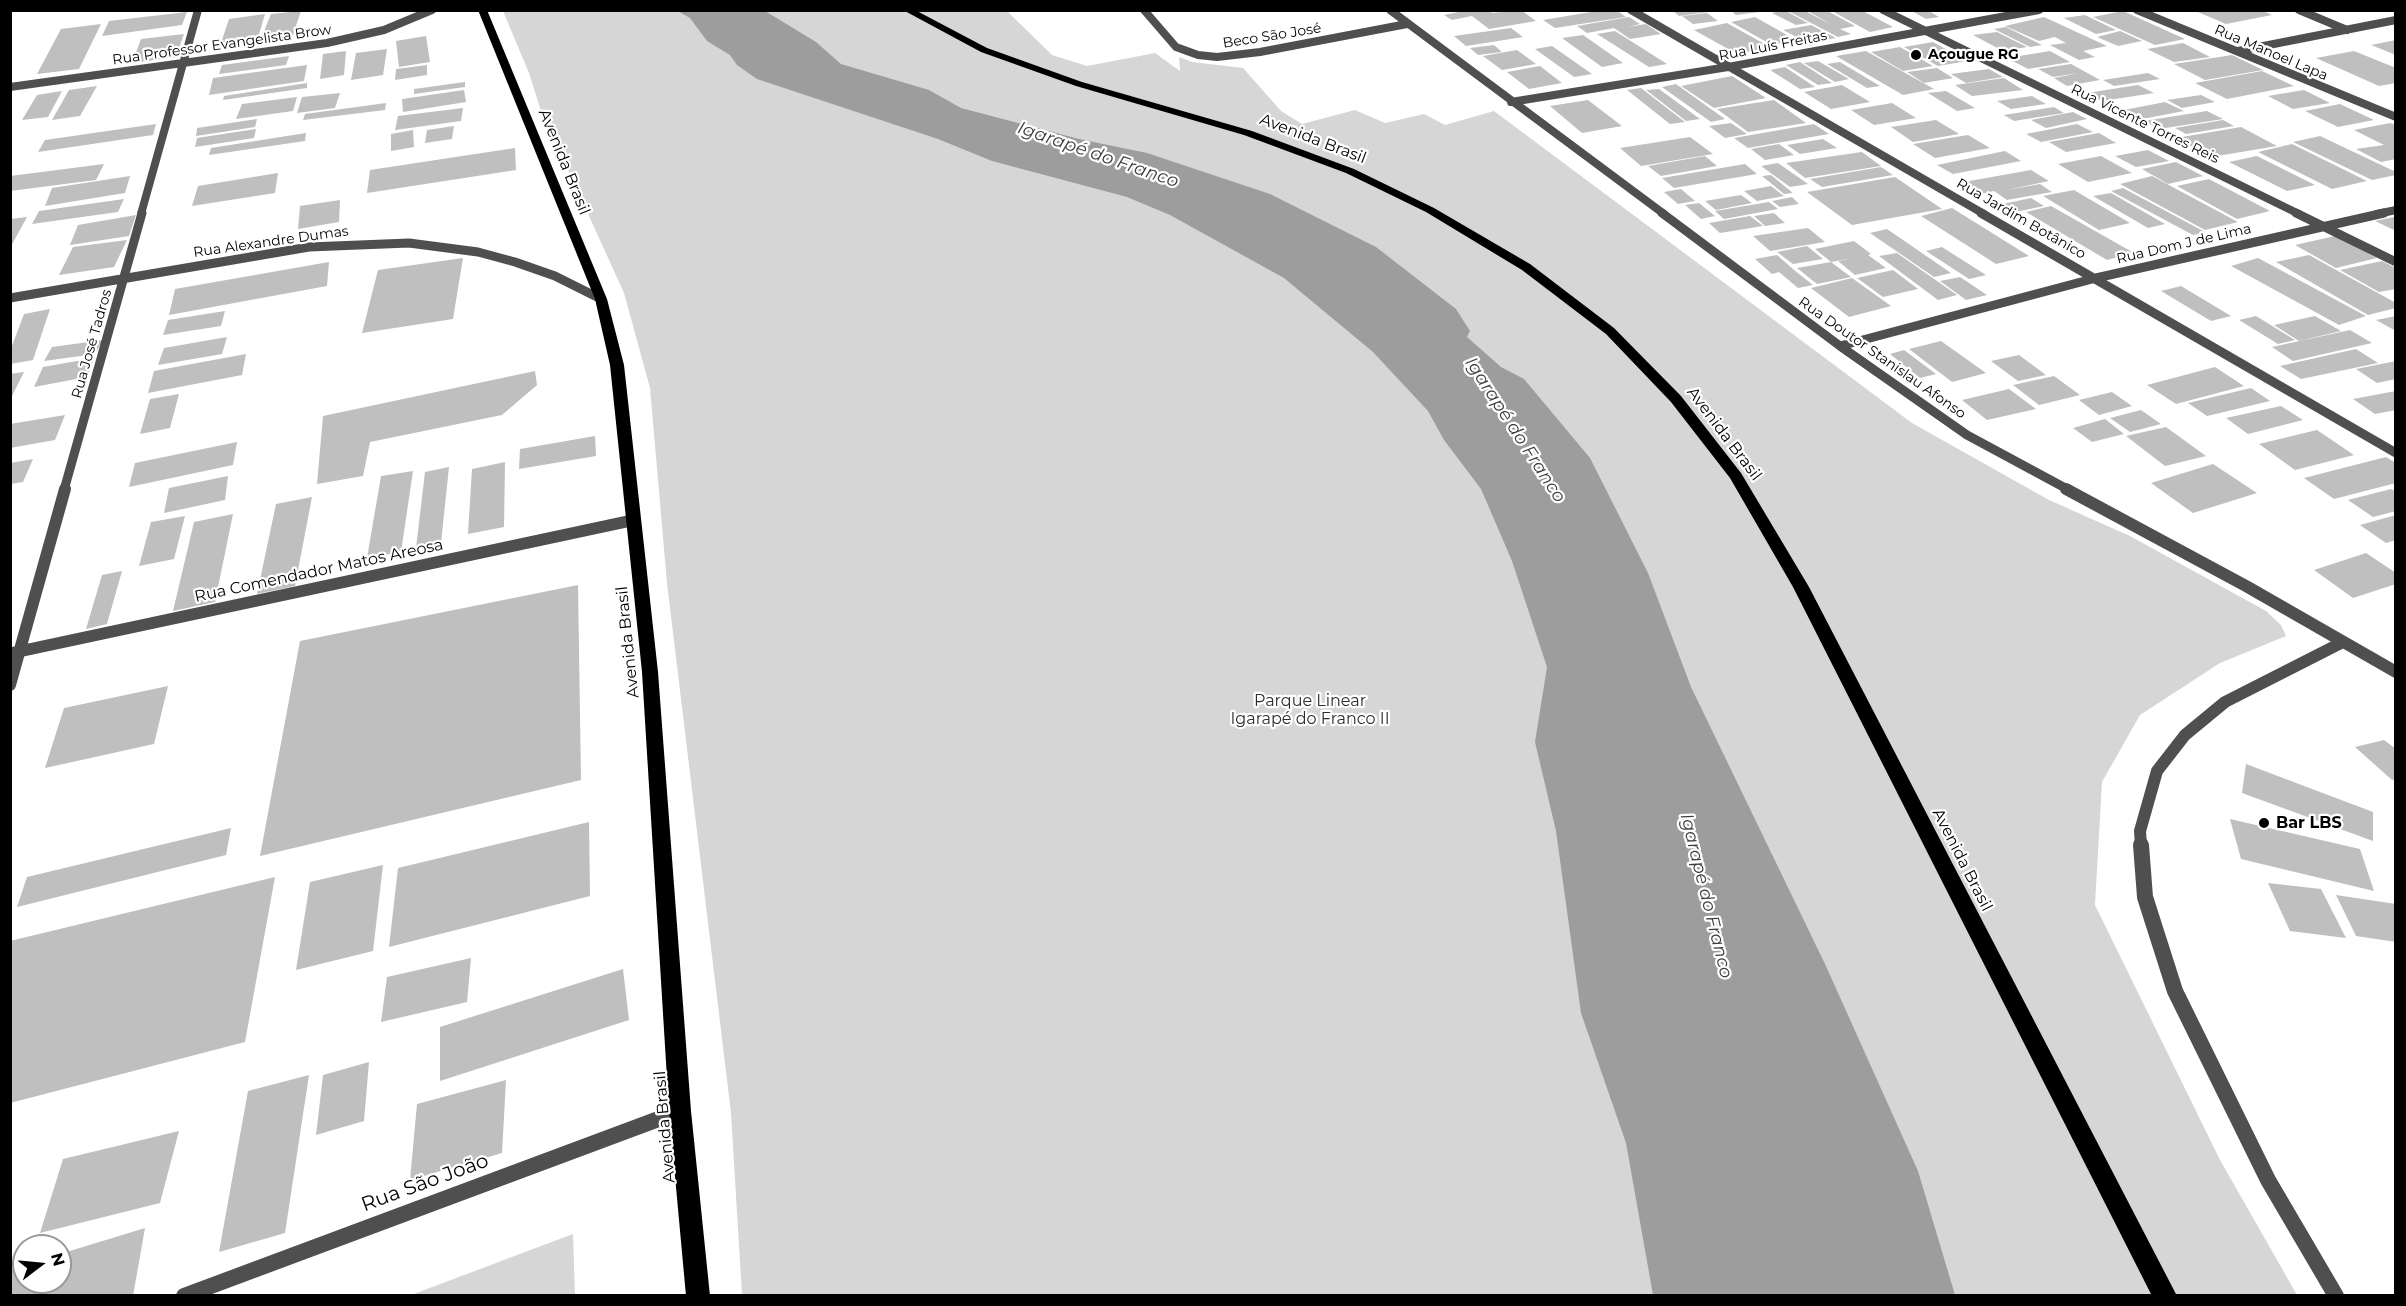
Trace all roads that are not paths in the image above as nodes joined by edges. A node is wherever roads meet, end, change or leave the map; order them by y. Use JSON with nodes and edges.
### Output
{"nodes":[{"id":1,"x":198,"y":10,"type":"edge"},
{"id":2,"x":432,"y":10,"type":"edge"},
{"id":3,"x":482,"y":10,"type":"edge"},
{"id":4,"x":907,"y":10,"type":"edge"},
{"id":5,"x":1144,"y":10,"type":"edge"},
{"id":6,"x":1390,"y":10,"type":"edge"},
{"id":7,"x":1631,"y":10,"type":"edge"},
{"id":8,"x":1883,"y":10,"type":"edge"},
{"id":9,"x":2038,"y":10,"type":"edge"},
{"id":10,"x":2137,"y":10,"type":"edge"},
{"id":11,"x":2299,"y":10,"type":"edge"},
{"id":12,"x":2396,"y":20,"type":"edge"},
{"id":13,"x":1407,"y":24,"type":"junction"},
{"id":14,"x":1923,"y":30,"type":"junction"},
{"id":15,"x":2347,"y":30,"type":"junction"},
{"id":16,"x":2236,"y":51,"type":"junction"},
{"id":17,"x":184,"y":63,"type":"junction"},
{"id":18,"x":1728,"y":67,"type":"junction"},
{"id":19,"x":10,"y":87,"type":"edge"},
{"id":20,"x":1511,"y":102,"type":"junction"},
{"id":21,"x":2396,"y":117,"type":"edge"},
{"id":22,"x":2396,"y":210,"type":"edge"},
{"id":23,"x":2322,"y":226,"type":"junction"},
{"id":24,"x":2396,"y":262,"type":"edge"},
{"id":25,"x":126,"y":278,"type":"junction"},
{"id":26,"x":2096,"y":278,"type":"junction"},
{"id":27,"x":10,"y":298,"type":"edge"},
{"id":28,"x":601,"y":299,"type":"junction"},
{"id":29,"x":1840,"y":346,"type":"junction"},
{"id":30,"x":2396,"y":453,"type":"edge"},
{"id":31,"x":634,"y":520,"type":"junction"},
{"id":32,"x":2343,"y":642,"type":"junction"},
{"id":33,"x":14,"y":653,"type":"edge"},
{"id":34,"x":2396,"y":672,"type":"edge"},
{"id":35,"x":10,"y":685,"type":"edge"},
{"id":36,"x":680,"y":1111,"type":"junction"},
{"id":37,"x":184,"y":1296,"type":"edge"},
{"id":38,"x":698,"y":1296,"type":"edge"},
{"id":39,"x":2165,"y":1296,"type":"edge"},
{"id":40,"x":2336,"y":1296,"type":"edge"}],
"edges":[{"from":1,"to":17,"type":"street","name":"Rua José Tadros"},
{"from":2,"to":17,"type":"street","name":"Rua Professor Evangelista Brow"},
{"from":3,"to":28,"type":"highway","name":"Avenida Brasil"},
{"from":4,"to":39,"type":"highway","name":"Avenida Brasil"},
{"from":5,"to":13,"type":"street","name":"Beco São José"},
{"from":6,"to":13,"type":"street","name":"Rua Doutor Stanislau Afonso"},
{"from":7,"to":18,"type":"street","name":"Rua Jardim Botânico"},
{"from":8,"to":14,"type":"street","name":"Rua Vicente Torres Reis"},
{"from":9,"to":14,"type":"street","name":"Rua Luís Freitas"},
{"from":10,"to":16,"type":"street","name":"Rua Manoel Lapa"},
{"from":11,"to":15,"type":"street"},
{"from":12,"to":15,"type":"street"},
{"from":13,"to":20,"type":"street","name":"Rua Doutor Stanislau Afonso"},
{"from":14,"to":18,"type":"street","name":"Rua Luís Freitas"},
{"from":14,"to":23,"type":"street","name":"Rua Vicente Torres Reis"},
{"from":15,"to":16,"type":"street"},
{"from":16,"to":21,"type":"street","name":"Rua Manoel Lapa"},
{"from":17,"to":19,"type":"street","name":"Rua Professor Evangelista Brow"},
{"from":17,"to":25,"type":"street","name":"Rua José Tadros"},
{"from":18,"to":20,"type":"street","name":"Rua Luís Freitas"},
{"from":18,"to":26,"type":"street","name":"Rua Jardim Botânico"},
{"from":20,"to":29,"type":"street","name":"Rua Doutor Stanislau Afonso"},
{"from":22,"to":23,"type":"street","name":"Rua Dom J de Lima"},
{"from":23,"to":24,"type":"street","name":"Rua Vicente Torres Reis"},
{"from":23,"to":26,"type":"street","name":"Rua Dom J de Lima"},
{"from":25,"to":27,"type":"street","name":"Rua Alexandre Dumas"},
{"from":25,"to":28,"type":"street","name":"Rua Alexandre Dumas"},
{"from":25,"to":33,"type":"street","name":"Rua José Tadros"},
{"from":26,"to":29,"type":"street","name":"Rua Dom J de Lima"},
{"from":26,"to":30,"type":"street","name":"Rua Jardim Botânico"},
{"from":28,"to":31,"type":"highway","name":"Avenida Brasil"},
{"from":29,"to":32,"type":"street","name":"Rua Doutor Stanislau Afonso"},
{"from":31,"to":33,"type":"street","name":"Rua Comendador Matos Areosa"},
{"from":31,"to":36,"type":"highway","name":"Avenida Brasil"},
{"from":32,"to":34,"type":"street","name":"Rua Doutor Stanislau Afonso"},
{"from":32,"to":40,"type":"street"},
{"from":33,"to":35,"type":"street","name":"Rua José Tadros"},
{"from":36,"to":37,"type":"street","name":"Rua São João"},
{"from":36,"to":38,"type":"highway","name":"Avenida Brasil"}]}
